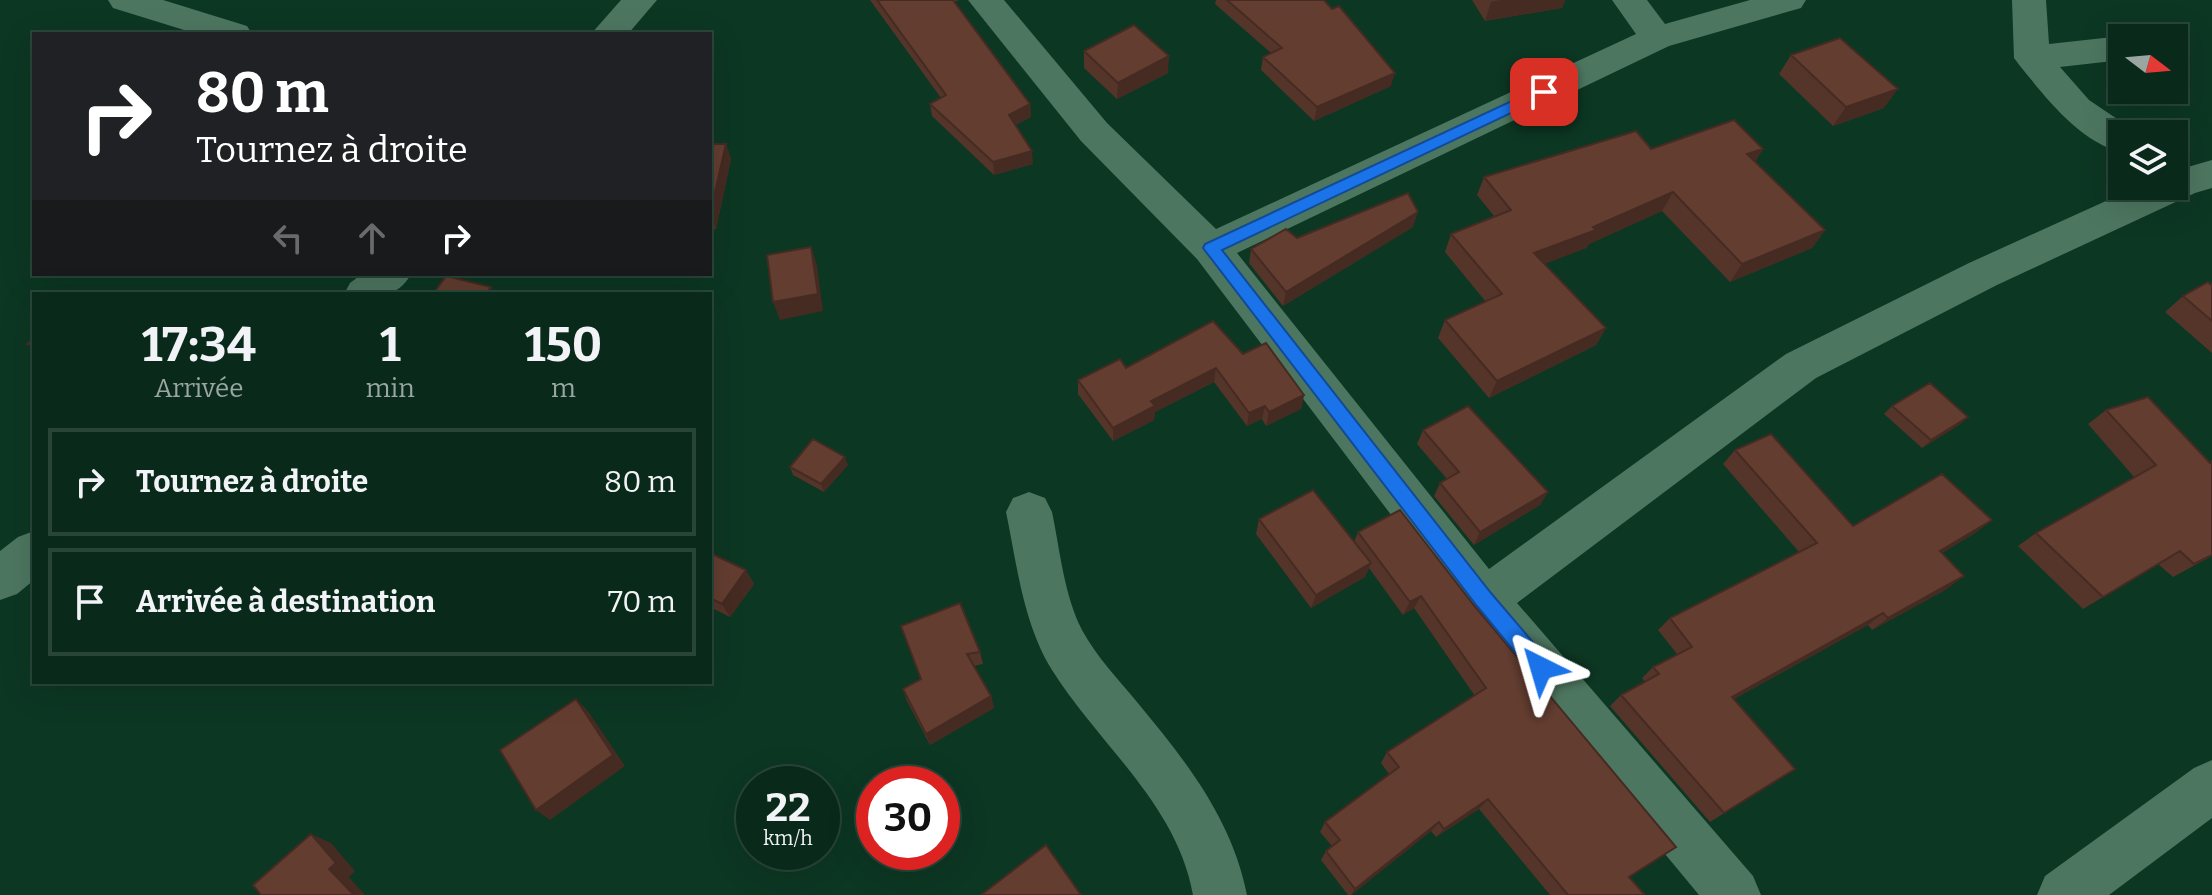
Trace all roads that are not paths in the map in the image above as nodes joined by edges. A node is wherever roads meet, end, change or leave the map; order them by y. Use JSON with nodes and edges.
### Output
{"nodes":[{"id":1,"x":125,"y":0,"type":"edge"},
{"id":2,"x":640,"y":0,"type":"edge"},
{"id":3,"x":985,"y":0,"type":"edge"},
{"id":4,"x":1629,"y":0,"type":"edge"},
{"id":5,"x":1789,"y":0,"type":"edge"},
{"id":6,"x":2029,"y":0,"type":"edge"},
{"id":7,"x":229,"y":32,"type":"edge"},
{"id":8,"x":610,"y":32,"type":"edge"},
{"id":9,"x":1657,"y":38,"type":"junction"},
{"id":10,"x":2108,"y":50,"type":"edge"},
{"id":11,"x":2032,"y":58,"type":"junction"},
{"id":12,"x":2108,"y":131,"type":"edge"},
{"id":13,"x":2195,"y":183,"type":"edge"},
{"id":14,"x":1211,"y":248,"type":"junction"},
{"id":15,"x":388,"y":276,"type":"edge"},
{"id":16,"x":367,"y":292,"type":"edge"},
{"id":17,"x":1029,"y":512,"type":"dead end"},
{"id":18,"x":32,"y":554,"type":"edge"},
{"id":19,"x":0,"y":579,"type":"edge"},
{"id":20,"x":1484,"y":600,"type":"junction"},
{"id":21,"x":2212,"y":786,"type":"edge"},
{"id":22,"x":1220,"y":895,"type":"edge"},
{"id":23,"x":1734,"y":895,"type":"edge"},
{"id":24,"x":2064,"y":895,"type":"edge"}],
"edges":[{"from":1,"to":7,"type":"street"},
{"from":2,"to":8,"type":"street"},
{"from":3,"to":14,"type":"street"},
{"from":4,"to":9,"type":"street"},
{"from":5,"to":9,"type":"street"},
{"from":6,"to":11,"type":"street"},
{"from":9,"to":14,"type":"street"},
{"from":10,"to":11,"type":"street"},
{"from":11,"to":12,"type":"street"},
{"from":13,"to":20,"type":"street"},
{"from":14,"to":20,"type":"street"},
{"from":15,"to":16,"type":"street"},
{"from":17,"to":22,"type":"street"},
{"from":18,"to":19,"type":"street"},
{"from":20,"to":23,"type":"street"},
{"from":21,"to":24,"type":"street"}]}
